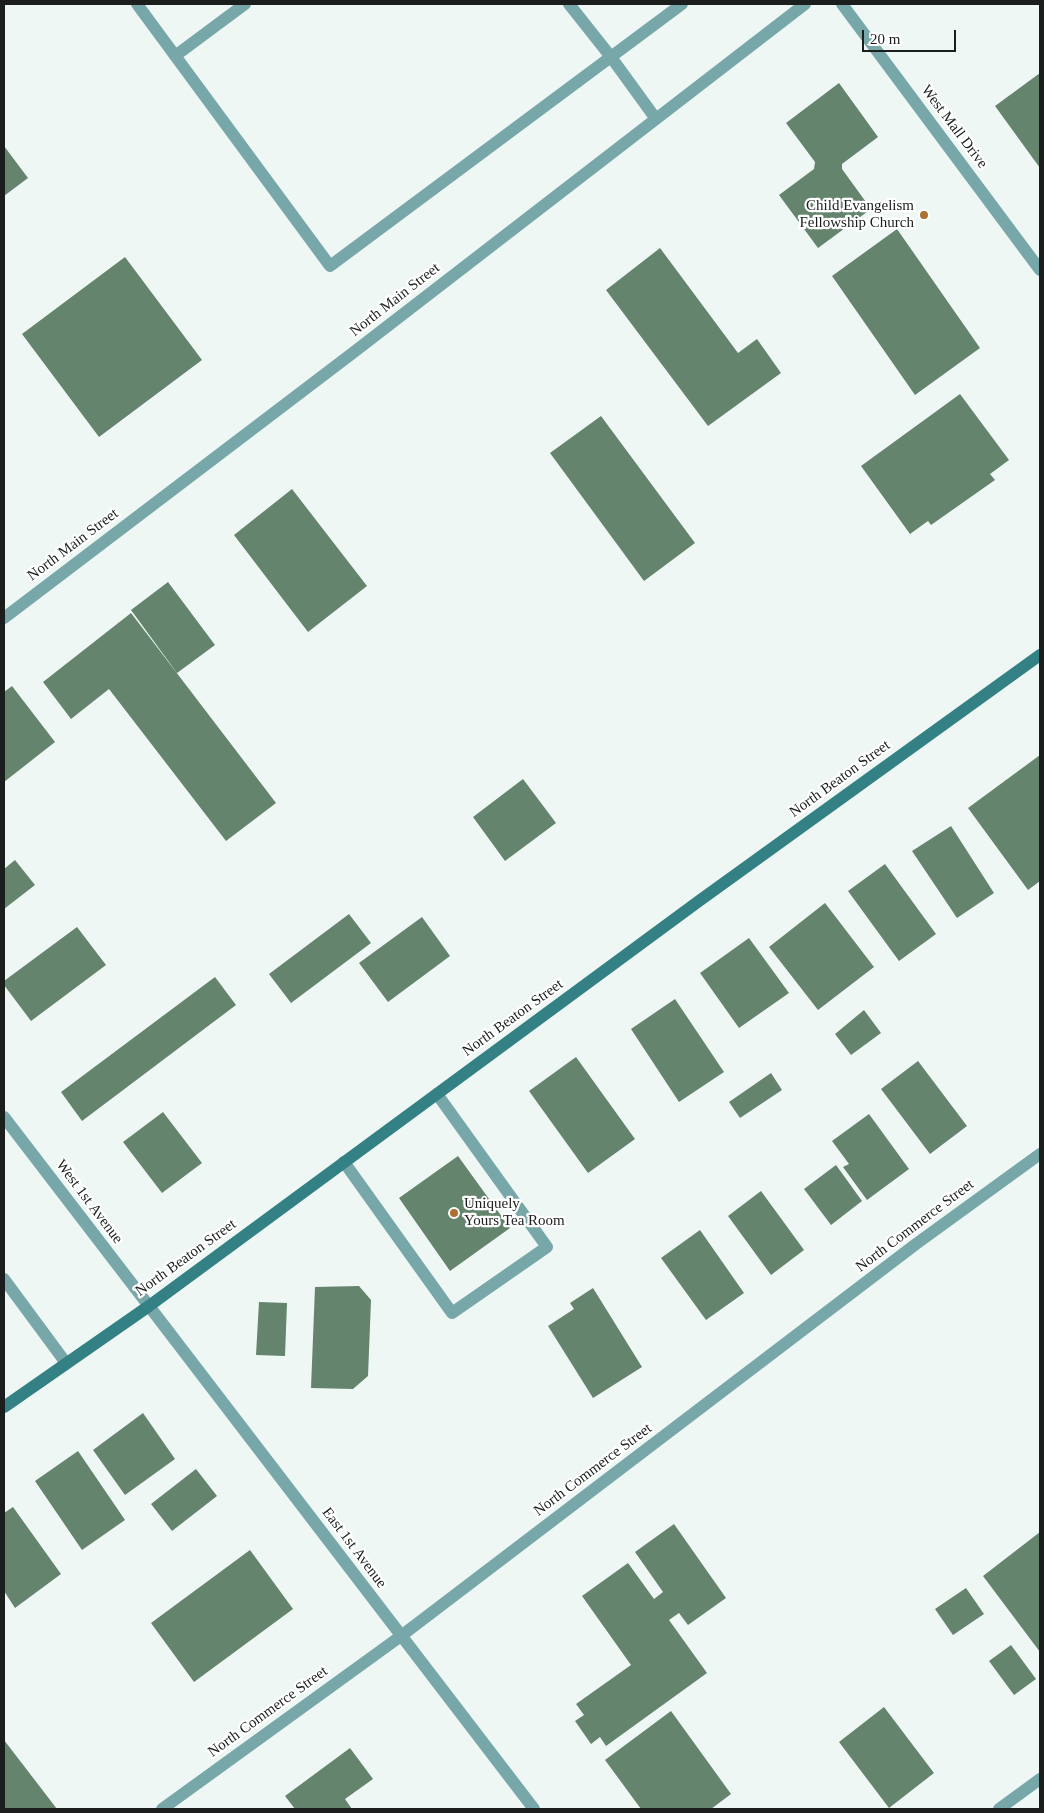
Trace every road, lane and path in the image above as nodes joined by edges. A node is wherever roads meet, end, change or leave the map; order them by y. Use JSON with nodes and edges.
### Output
{"nodes":[{"id":1,"x":137,"y":4,"type":"edge"},
{"id":2,"x":245,"y":4,"type":"edge"},
{"id":3,"x":570,"y":4,"type":"edge"},
{"id":4,"x":682,"y":4,"type":"edge"},
{"id":5,"x":804,"y":4,"type":"edge"},
{"id":6,"x":842,"y":4,"type":"edge"},
{"id":7,"x":175,"y":56,"type":"junction"},
{"id":8,"x":612,"y":57,"type":"junction"},
{"id":9,"x":656,"y":119,"type":"junction"},
{"id":10,"x":1040,"y":270,"type":"edge"},
{"id":11,"x":4,"y":618,"type":"edge"},
{"id":12,"x":1040,"y":655,"type":"edge"},
{"id":13,"x":437,"y":1094,"type":"junction"},
{"id":14,"x":4,"y":1117,"type":"edge"},
{"id":15,"x":1040,"y":1154,"type":"edge"},
{"id":16,"x":344,"y":1162,"type":"junction"},
{"id":17,"x":4,"y":1279,"type":"edge"},
{"id":18,"x":148,"y":1306,"type":"junction"},
{"id":19,"x":66,"y":1363,"type":"junction"},
{"id":20,"x":4,"y":1407,"type":"edge"},
{"id":21,"x":402,"y":1636,"type":"junction"},
{"id":22,"x":1040,"y":1779,"type":"edge"},
{"id":23,"x":162,"y":1809,"type":"edge"},
{"id":24,"x":534,"y":1809,"type":"edge"},
{"id":25,"x":999,"y":1809,"type":"edge"}],
"edges":[{"from":1,"to":7,"type":"street"},
{"from":2,"to":7,"type":"street"},
{"from":3,"to":8,"type":"street"},
{"from":4,"to":8,"type":"street"},
{"from":5,"to":9,"type":"street","name":"North Main Street"},
{"from":6,"to":10,"type":"street","name":"West Mall Drive"},
{"from":7,"to":8,"type":"street"},
{"from":8,"to":9,"type":"street"},
{"from":9,"to":11,"type":"street","name":"North Main Street"},
{"from":12,"to":13,"type":"main road","name":"North Beaton Street"},
{"from":13,"to":16,"type":"main road","name":"North Beaton Street"},
{"from":13,"to":16,"type":"street"},
{"from":14,"to":18,"type":"street","name":"West 1st Avenue"},
{"from":15,"to":21,"type":"street","name":"North Commerce Street"},
{"from":16,"to":18,"type":"main road","name":"North Beaton Street"},
{"from":17,"to":19,"type":"street"},
{"from":18,"to":19,"type":"main road","name":"North Beaton Street"},
{"from":18,"to":21,"type":"street","name":"East 1st Avenue"},
{"from":19,"to":20,"type":"main road","name":"North Beaton Street"},
{"from":21,"to":23,"type":"street","name":"North Commerce Street"},
{"from":21,"to":24,"type":"street","name":"East 1st Avenue"},
{"from":22,"to":25,"type":"street"}]}
